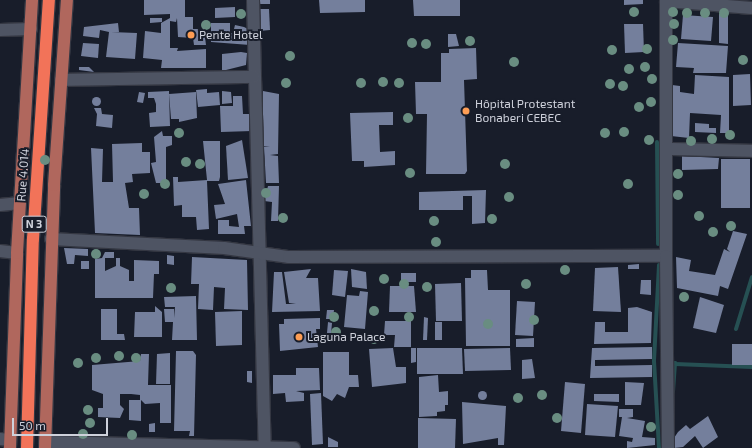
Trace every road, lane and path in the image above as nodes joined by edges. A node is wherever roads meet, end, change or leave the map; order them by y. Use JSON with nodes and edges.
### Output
{"nodes":[{"id":1,"x":32,"y":0,"type":"edge"},
{"id":2,"x":49,"y":0,"type":"edge"},
{"id":3,"x":67,"y":0,"type":"edge"},
{"id":4,"x":253,"y":0,"type":"edge"},
{"id":5,"x":666,"y":0,"type":"edge"},
{"id":6,"x":752,"y":8,"type":"edge"},
{"id":7,"x":0,"y":30,"type":"edge"},
{"id":8,"x":31,"y":30,"type":"junction"},
{"id":9,"x":254,"y":77,"type":"junction"},
{"id":10,"x":61,"y":80,"type":"junction"},
{"id":11,"x":667,"y":149,"type":"junction"},
{"id":12,"x":752,"y":151,"type":"edge"},
{"id":13,"x":20,"y":203,"type":"junction"},
{"id":14,"x":0,"y":206,"type":"edge"},
{"id":15,"x":52,"y":239,"type":"junction"},
{"id":16,"x":0,"y":251,"type":"edge"},
{"id":17,"x":17,"y":253,"type":"junction"},
{"id":18,"x":262,"y":253,"type":"junction"},
{"id":19,"x":666,"y":256,"type":"junction"},
{"id":20,"x":7,"y":442,"type":"edge"},
{"id":21,"x":45,"y":445,"type":"edge"},
{"id":22,"x":265,"y":447,"type":"edge"},
{"id":23,"x":27,"y":448,"type":"edge"},
{"id":24,"x":294,"y":448,"type":"edge"},
{"id":25,"x":668,"y":448,"type":"edge"}],
"edges":[{"from":1,"to":8,"type":"main road"},
{"from":2,"to":23,"type":"highway","name":"Rue 4.014","number":"N 3"},
{"from":3,"to":10,"type":"main road"},
{"from":4,"to":9,"type":"street"},
{"from":5,"to":6,"type":"street"},
{"from":5,"to":11,"type":"street"},
{"from":7,"to":8,"type":"street"},
{"from":8,"to":13,"type":"main road"},
{"from":9,"to":10,"type":"street"},
{"from":9,"to":18,"type":"street"},
{"from":10,"to":15,"type":"main road"},
{"from":11,"to":12,"type":"street"},
{"from":11,"to":19,"type":"street"},
{"from":13,"to":14,"type":"street"},
{"from":13,"to":17,"type":"main road"},
{"from":15,"to":18,"type":"street"},
{"from":15,"to":21,"type":"main road"},
{"from":16,"to":17,"type":"street"},
{"from":17,"to":20,"type":"main road"},
{"from":18,"to":19,"type":"street"},
{"from":18,"to":22,"type":"street"},
{"from":19,"to":25,"type":"street"},
{"from":21,"to":22,"type":"street"},
{"from":22,"to":24,"type":"street"}]}
